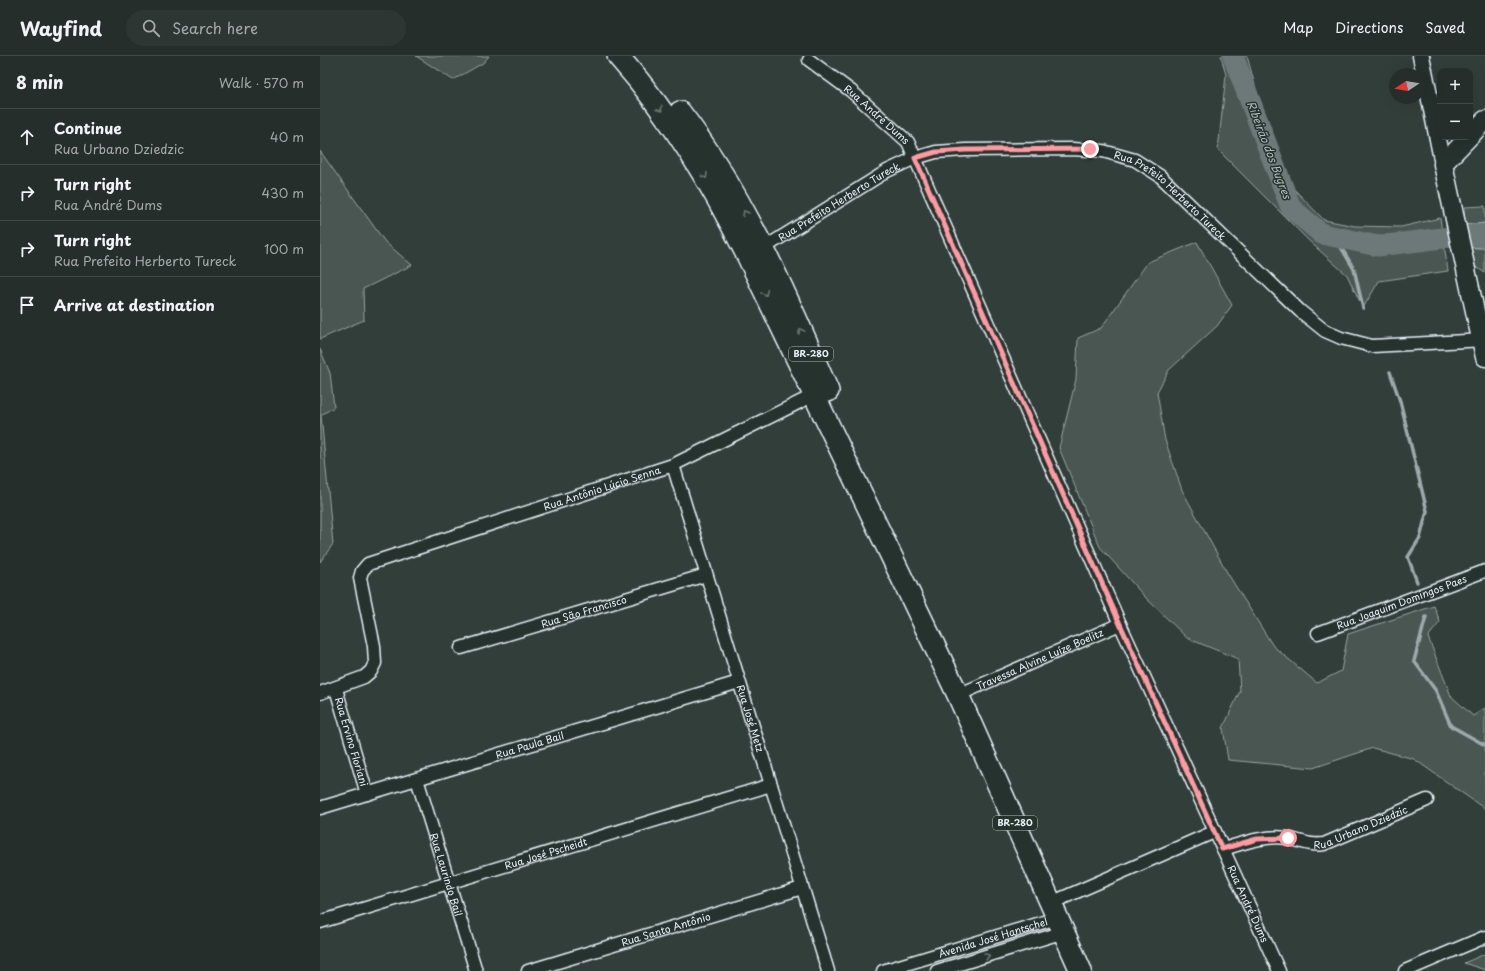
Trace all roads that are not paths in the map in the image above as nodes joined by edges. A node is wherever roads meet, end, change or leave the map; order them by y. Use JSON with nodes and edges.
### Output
{"nodes":[{"id":1,"x":618,"y":56,"type":"edge"},
{"id":2,"x":632,"y":56,"type":"edge"},
{"id":3,"x":1421,"y":56,"type":"edge"},
{"id":4,"x":809,"y":60,"type":"dead end"},
{"id":5,"x":1485,"y":120,"type":"edge"},
{"id":6,"x":1473,"y":132,"type":"edge"},
{"id":7,"x":1465,"y":140,"type":"edge"},
{"id":8,"x":915,"y":158,"type":"junction"},
{"id":9,"x":1444,"y":164,"type":"junction"},
{"id":10,"x":756,"y":253,"type":"junction"},
{"id":11,"x":1484,"y":346,"type":"edge"},
{"id":12,"x":820,"y":392,"type":"junction"},
{"id":13,"x":673,"y":465,"type":"junction"},
{"id":14,"x":1485,"y":571,"type":"edge"},
{"id":15,"x":706,"y":575,"type":"junction"},
{"id":16,"x":1120,"y":624,"type":"junction"},
{"id":17,"x":1318,"y":633,"type":"dead end"},
{"id":18,"x":461,"y":648,"type":"dead end"},
{"id":19,"x":739,"y":682,"type":"junction"},
{"id":20,"x":336,"y":689,"type":"junction"},
{"id":21,"x":320,"y":693,"type":"edge"},
{"id":22,"x":958,"y":695,"type":"junction"},
{"id":23,"x":417,"y":779,"type":"junction"},
{"id":24,"x":771,"y":785,"type":"junction"},
{"id":25,"x":367,"y":794,"type":"junction"},
{"id":26,"x":1427,"y":800,"type":"dead end"},
{"id":27,"x":320,"y":808,"type":"edge"},
{"id":28,"x":1214,"y":832,"type":"junction"},
{"id":29,"x":1222,"y":849,"type":"junction"},
{"id":30,"x":449,"y":883,"type":"junction"},
{"id":31,"x":802,"y":888,"type":"junction"},
{"id":32,"x":1058,"y":918,"type":"junction"},
{"id":33,"x":320,"y":922,"type":"edge"},
{"id":34,"x":1485,"y":937,"type":"edge"},
{"id":35,"x":476,"y":971,"type":"edge"},
{"id":36,"x":528,"y":971,"type":"edge"},
{"id":37,"x":828,"y":971,"type":"edge"},
{"id":38,"x":883,"y":971,"type":"edge"},
{"id":39,"x":937,"y":971,"type":"edge"},
{"id":40,"x":1081,"y":971,"type":"edge"},
{"id":41,"x":1279,"y":971,"type":"edge"},
{"id":42,"x":1405,"y":971,"type":"edge"}],
"edges":[{"from":1,"to":10,"type":"highway","number":"BR-280","one_way":true},
{"from":10,"to":2,"type":"highway","number":"BR-280","one_way":true},
{"from":3,"to":9,"type":"street"},
{"from":4,"to":8,"type":"street","name":"Rua André Dums"},
{"from":5,"to":6,"type":"main road"},
{"from":7,"to":9,"type":"main road"},
{"from":8,"to":10,"type":"street","name":"Rua Prefeito Herberto Tureck"},
{"from":8,"to":11,"type":"street","name":"Rua Prefeito Herberto Tureck"},
{"from":8,"to":16,"type":"street","name":"Rua André Dums"},
{"from":9,"to":11,"type":"main road"},
{"from":10,"to":12,"type":"highway","number":"BR-280"},
{"from":12,"to":13,"type":"street","name":"Rua Antônio Lúcio Senna"},
{"from":12,"to":22,"type":"highway","number":"BR-280"},
{"from":13,"to":15,"type":"street","name":"Rua José Metz"},
{"from":13,"to":20,"type":"street","name":"Rua Antônio Lúcio Senna"},
{"from":14,"to":17,"type":"street","name":"Rua Joaquim Domingos Paes"},
{"from":15,"to":18,"type":"street","name":"Rua São Francisco"},
{"from":15,"to":19,"type":"street","name":"Rua José Metz"},
{"from":16,"to":22,"type":"street","name":"Travessa Alvine Luíze Boelitz"},
{"from":16,"to":28,"type":"street","name":"Rua André Dums"},
{"from":19,"to":23,"type":"street","name":"Rua Paula Bail"},
{"from":19,"to":24,"type":"street","name":"Rua José Metz"},
{"from":20,"to":21,"type":"street"},
{"from":20,"to":25,"type":"street","name":"Rua Ervino Floriani"},
{"from":22,"to":32,"type":"highway","number":"BR-280"},
{"from":23,"to":25,"type":"street","name":"Rua Paula Bail"},
{"from":23,"to":30,"type":"street","name":"Rua Laurindo Bail"},
{"from":24,"to":30,"type":"street","name":"Rua José Pscheidt"},
{"from":24,"to":31,"type":"street","name":"Rua José Metz"},
{"from":25,"to":27,"type":"street","name":"Rua Paula Bail"},
{"from":26,"to":29,"type":"street","name":"Rua Urbano Dziedzic"},
{"from":28,"to":29,"type":"street","name":"Rua André Dums"},
{"from":28,"to":32,"type":"street"},
{"from":29,"to":41,"type":"street","name":"Rua André Dums"},
{"from":30,"to":33,"type":"street","name":"Rua José Pscheidt"},
{"from":30,"to":35,"type":"street","name":"Rua Laurindo Bail"},
{"from":31,"to":36,"type":"street","name":"Rua Santo Antônio"},
{"from":31,"to":37,"type":"street","name":"Rua José Metz"},
{"from":32,"to":38,"type":"street","name":"Avenida José Hantschel"},
{"from":39,"to":32,"type":"street","name":"Avenida José Hantschel","one_way":true},
{"from":32,"to":40,"type":"highway","number":"BR-280"},
{"from":34,"to":42,"type":"street"}]}
